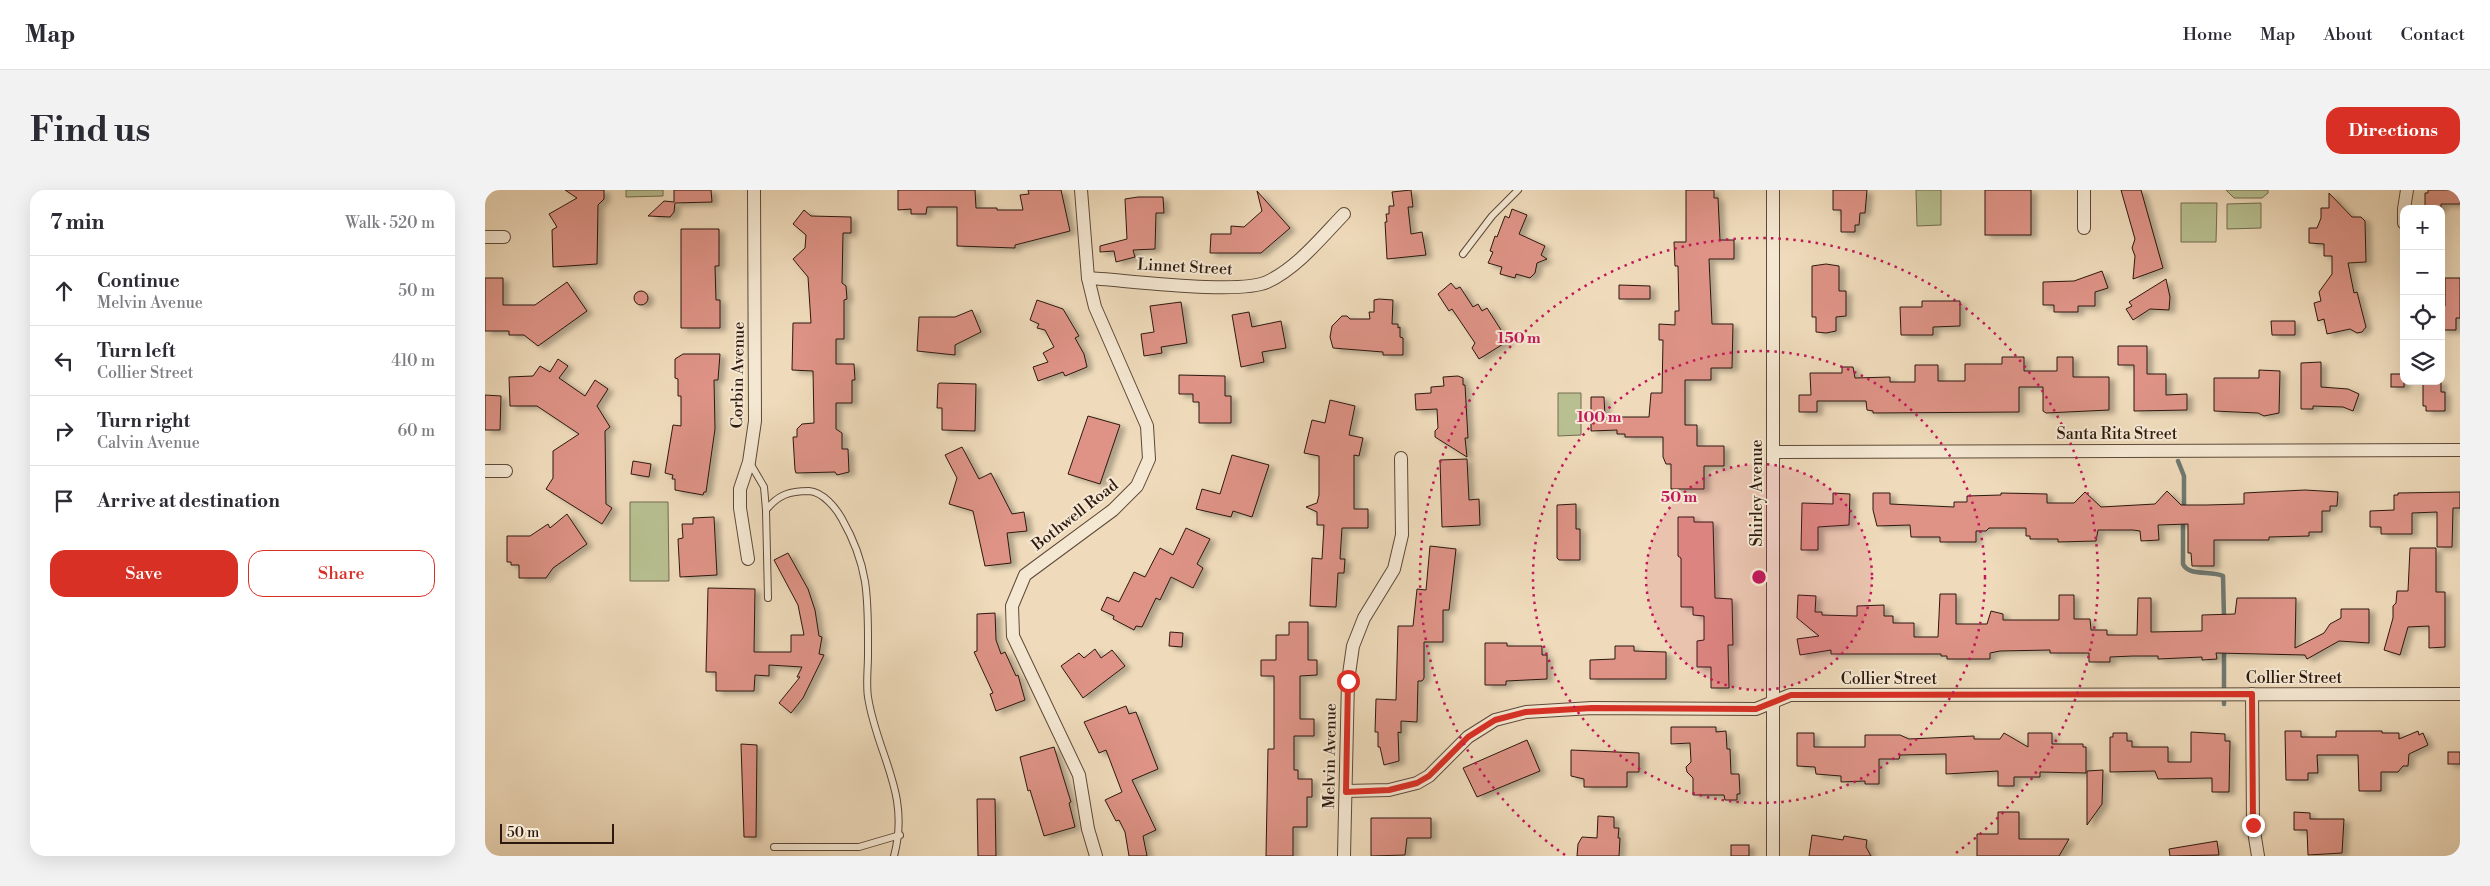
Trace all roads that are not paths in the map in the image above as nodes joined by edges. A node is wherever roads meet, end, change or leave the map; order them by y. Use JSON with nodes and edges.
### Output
{"nodes":[{"id":1,"x":755,"y":190,"type":"edge"},
{"id":2,"x":1081,"y":190,"type":"edge"},
{"id":3,"x":1518,"y":190,"type":"edge"},
{"id":4,"x":1773,"y":190,"type":"edge"},
{"id":5,"x":2084,"y":190,"type":"edge"},
{"id":6,"x":2407,"y":190,"type":"edge"},
{"id":7,"x":2405,"y":205,"type":"edge"},
{"id":8,"x":1344,"y":214,"type":"dead end"},
{"id":9,"x":2084,"y":228,"type":"dead end"},
{"id":10,"x":485,"y":237,"type":"edge"},
{"id":11,"x":504,"y":237,"type":"dead end"},
{"id":12,"x":1463,"y":254,"type":"dead end"},
{"id":13,"x":1088,"y":278,"type":"junction"},
{"id":14,"x":2460,"y":450,"type":"edge"},
{"id":15,"x":1774,"y":452,"type":"junction"},
{"id":16,"x":1401,"y":458,"type":"dead end"},
{"id":17,"x":749,"y":462,"type":"junction"},
{"id":18,"x":485,"y":471,"type":"edge"},
{"id":19,"x":506,"y":471,"type":"dead end"},
{"id":20,"x":766,"y":510,"type":"junction"},
{"id":21,"x":747,"y":559,"type":"dead end"},
{"id":22,"x":768,"y":598,"type":"dead end"},
{"id":23,"x":2252,"y":694,"type":"junction"},
{"id":24,"x":2460,"y":694,"type":"edge"},
{"id":25,"x":1773,"y":700,"type":"junction"},
{"id":26,"x":1346,"y":792,"type":"junction"},
{"id":27,"x":900,"y":835,"type":"junction"},
{"id":28,"x":774,"y":847,"type":"dead end"},
{"id":29,"x":894,"y":856,"type":"edge"},
{"id":30,"x":1095,"y":856,"type":"edge"},
{"id":31,"x":1344,"y":856,"type":"edge"},
{"id":32,"x":1773,"y":856,"type":"edge"},
{"id":33,"x":2258,"y":856,"type":"edge"}],
"edges":[{"from":1,"to":17,"type":"street","name":"Corbin Avenue"},
{"from":2,"to":13,"type":"street","name":"Bothwell Road"},
{"from":3,"to":12,"type":"lane"},
{"from":4,"to":15,"type":"street","name":"Shirley Avenue"},
{"from":5,"to":9,"type":"street"},
{"from":6,"to":7,"type":"street"},
{"from":8,"to":13,"type":"street","name":"Linnet Street"},
{"from":10,"to":11,"type":"street"},
{"from":13,"to":30,"type":"street","name":"Bothwell Road"},
{"from":14,"to":15,"type":"street","name":"Santa Rita Street"},
{"from":15,"to":25,"type":"street","name":"Shirley Avenue"},
{"from":16,"to":26,"type":"street","name":"Melvin Avenue"},
{"from":17,"to":20,"type":"lane"},
{"from":17,"to":21,"type":"street","name":"Corbin Avenue"},
{"from":18,"to":19,"type":"street"},
{"from":20,"to":22,"type":"lane"},
{"from":20,"to":27,"type":"lane"},
{"from":23,"to":24,"type":"street","name":"Collier Street"},
{"from":23,"to":25,"type":"street","name":"Collier Street"},
{"from":23,"to":33,"type":"street"},
{"from":25,"to":26,"type":"street","name":"Collier Street"},
{"from":25,"to":32,"type":"street","name":"Shirley Avenue"},
{"from":26,"to":31,"type":"street","name":"Melvin Avenue"},
{"from":27,"to":28,"type":"lane"},
{"from":27,"to":29,"type":"lane"}]}
